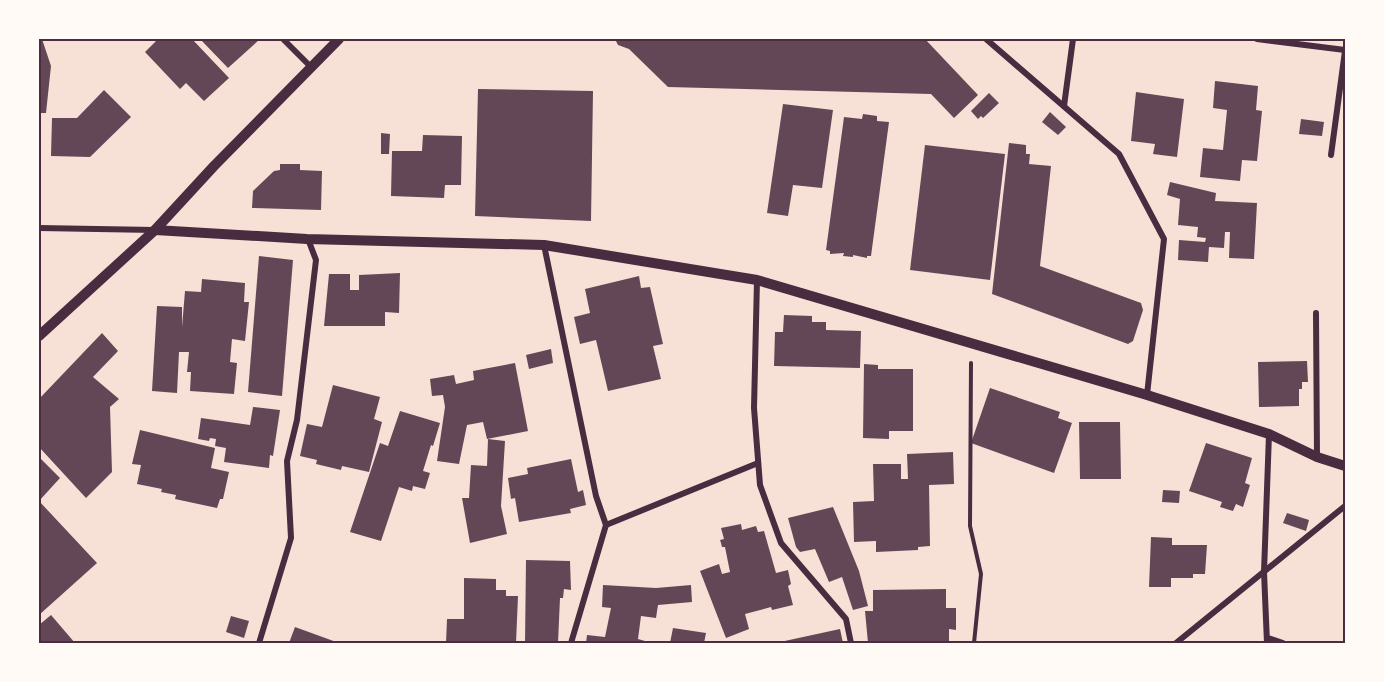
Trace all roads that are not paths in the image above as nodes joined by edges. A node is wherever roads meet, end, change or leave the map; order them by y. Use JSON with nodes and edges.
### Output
{"nodes":[{"id":1,"x":283,"y":39,"type":"edge"},
{"id":2,"x":339,"y":39,"type":"edge"},
{"id":3,"x":986,"y":39,"type":"edge"},
{"id":4,"x":1073,"y":39,"type":"edge"},
{"id":5,"x":1262,"y":39,"type":"edge"},
{"id":6,"x":1332,"y":39,"type":"edge"},
{"id":7,"x":1331,"y":49,"type":"junction"},
{"id":8,"x":1345,"y":51,"type":"edge"},
{"id":9,"x":311,"y":67,"type":"junction"},
{"id":10,"x":1064,"y":106,"type":"junction"},
{"id":11,"x":1331,"y":155,"type":"dead end"},
{"id":12,"x":39,"y":228,"type":"edge"},
{"id":13,"x":154,"y":230,"type":"junction"},
{"id":14,"x":307,"y":239,"type":"junction"},
{"id":15,"x":544,"y":245,"type":"junction"},
{"id":16,"x":757,"y":280,"type":"junction"},
{"id":17,"x":1316,"y":313,"type":"dead end"},
{"id":18,"x":39,"y":336,"type":"edge"},
{"id":19,"x":1147,"y":395,"type":"junction"},
{"id":20,"x":1269,"y":434,"type":"junction"},
{"id":21,"x":1317,"y":457,"type":"junction"},
{"id":22,"x":758,"y":462,"type":"junction"},
{"id":23,"x":1345,"y":465,"type":"edge"},
{"id":24,"x":1345,"y":506,"type":"edge"},
{"id":25,"x":606,"y":525,"type":"junction"},
{"id":26,"x":1264,"y":572,"type":"junction"},
{"id":27,"x":1268,"y":641,"type":"edge"},
{"id":28,"x":259,"y":643,"type":"edge"},
{"id":29,"x":571,"y":643,"type":"edge"},
{"id":30,"x":851,"y":643,"type":"edge"},
{"id":31,"x":1176,"y":643,"type":"edge"},
{"id":32,"x":1283,"y":643,"type":"edge"}],
"edges":[{"from":1,"to":9,"type":"street"},
{"from":2,"to":9,"type":"street"},
{"from":3,"to":10,"type":"street"},
{"from":4,"to":10,"type":"street"},
{"from":5,"to":7,"type":"street"},
{"from":6,"to":7,"type":"street"},
{"from":7,"to":8,"type":"street"},
{"from":8,"to":11,"type":"street"},
{"from":9,"to":13,"type":"street"},
{"from":10,"to":19,"type":"street"},
{"from":12,"to":13,"type":"street"},
{"from":13,"to":14,"type":"street"},
{"from":13,"to":18,"type":"street"},
{"from":14,"to":15,"type":"street"},
{"from":14,"to":28,"type":"street"},
{"from":15,"to":16,"type":"street"},
{"from":15,"to":25,"type":"street"},
{"from":16,"to":19,"type":"street"},
{"from":16,"to":22,"type":"street"},
{"from":17,"to":21,"type":"street"},
{"from":19,"to":20,"type":"street"},
{"from":20,"to":21,"type":"street"},
{"from":20,"to":26,"type":"street"},
{"from":21,"to":23,"type":"street"},
{"from":22,"to":25,"type":"street"},
{"from":22,"to":30,"type":"street"},
{"from":24,"to":26,"type":"street"},
{"from":25,"to":29,"type":"street"},
{"from":26,"to":27,"type":"street"},
{"from":26,"to":31,"type":"street"},
{"from":27,"to":32,"type":"street"}]}
